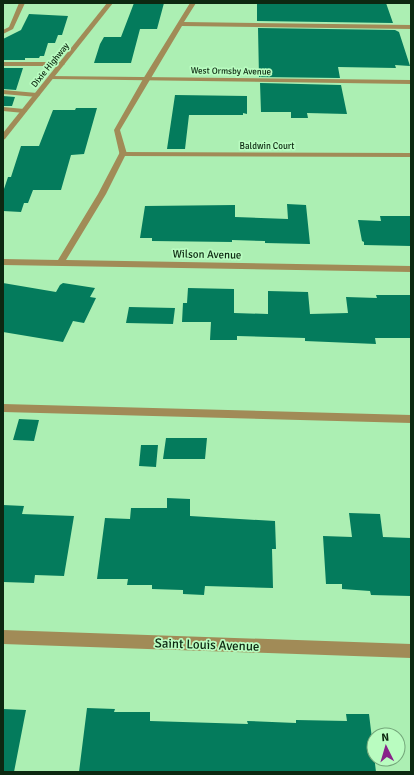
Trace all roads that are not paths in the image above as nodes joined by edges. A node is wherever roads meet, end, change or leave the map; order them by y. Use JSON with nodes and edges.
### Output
{"nodes":[{"id":1,"x":22,"y":3,"type":"edge"},
{"id":2,"x":110,"y":3,"type":"edge"},
{"id":3,"x":193,"y":3,"type":"edge"},
{"id":4,"x":180,"y":24,"type":"junction"},
{"id":5,"x":411,"y":27,"type":"edge"},
{"id":6,"x":3,"y":32,"type":"edge"},
{"id":7,"x":3,"y":64,"type":"edge"},
{"id":8,"x":62,"y":64,"type":"junction"},
{"id":9,"x":51,"y":77,"type":"junction"},
{"id":10,"x":146,"y":78,"type":"junction"},
{"id":11,"x":411,"y":82,"type":"edge"},
{"id":12,"x":3,"y":92,"type":"edge"},
{"id":13,"x":36,"y":95,"type":"junction"},
{"id":14,"x":3,"y":109,"type":"edge"},
{"id":15,"x":24,"y":111,"type":"junction"},
{"id":16,"x":3,"y":138,"type":"edge"},
{"id":17,"x":123,"y":154,"type":"junction"},
{"id":18,"x":411,"y":156,"type":"edge"},
{"id":19,"x":3,"y":262,"type":"edge"},
{"id":20,"x":60,"y":263,"type":"junction"},
{"id":21,"x":411,"y":269,"type":"edge"},
{"id":22,"x":3,"y":408,"type":"edge"},
{"id":23,"x":411,"y":419,"type":"edge"},
{"id":24,"x":3,"y":638,"type":"edge"},
{"id":25,"x":411,"y":651,"type":"edge"}],
"edges":[{"from":1,"to":6,"type":"street"},
{"from":2,"to":8,"type":"street","name":"Dixie Highway"},
{"from":3,"to":4,"type":"street"},
{"from":4,"to":5,"type":"street"},
{"from":4,"to":10,"type":"street"},
{"from":7,"to":8,"type":"street"},
{"from":8,"to":9,"type":"street","name":"Dixie Highway"},
{"from":9,"to":10,"type":"street","name":"West Ormsby Avenue"},
{"from":9,"to":13,"type":"street","name":"Dixie Highway"},
{"from":10,"to":11,"type":"street","name":"West Ormsby Avenue"},
{"from":10,"to":17,"type":"street"},
{"from":12,"to":13,"type":"street"},
{"from":13,"to":15,"type":"street","name":"Dixie Highway"},
{"from":14,"to":15,"type":"street"},
{"from":15,"to":16,"type":"street","name":"Dixie Highway"},
{"from":17,"to":18,"type":"street","name":"Baldwin Court"},
{"from":17,"to":20,"type":"street"},
{"from":19,"to":20,"type":"street","name":"Wilson Avenue"},
{"from":20,"to":21,"type":"street","name":"Wilson Avenue"},
{"from":22,"to":23,"type":"street"},
{"from":24,"to":25,"type":"street","name":"Saint Louis Avenue"}]}
